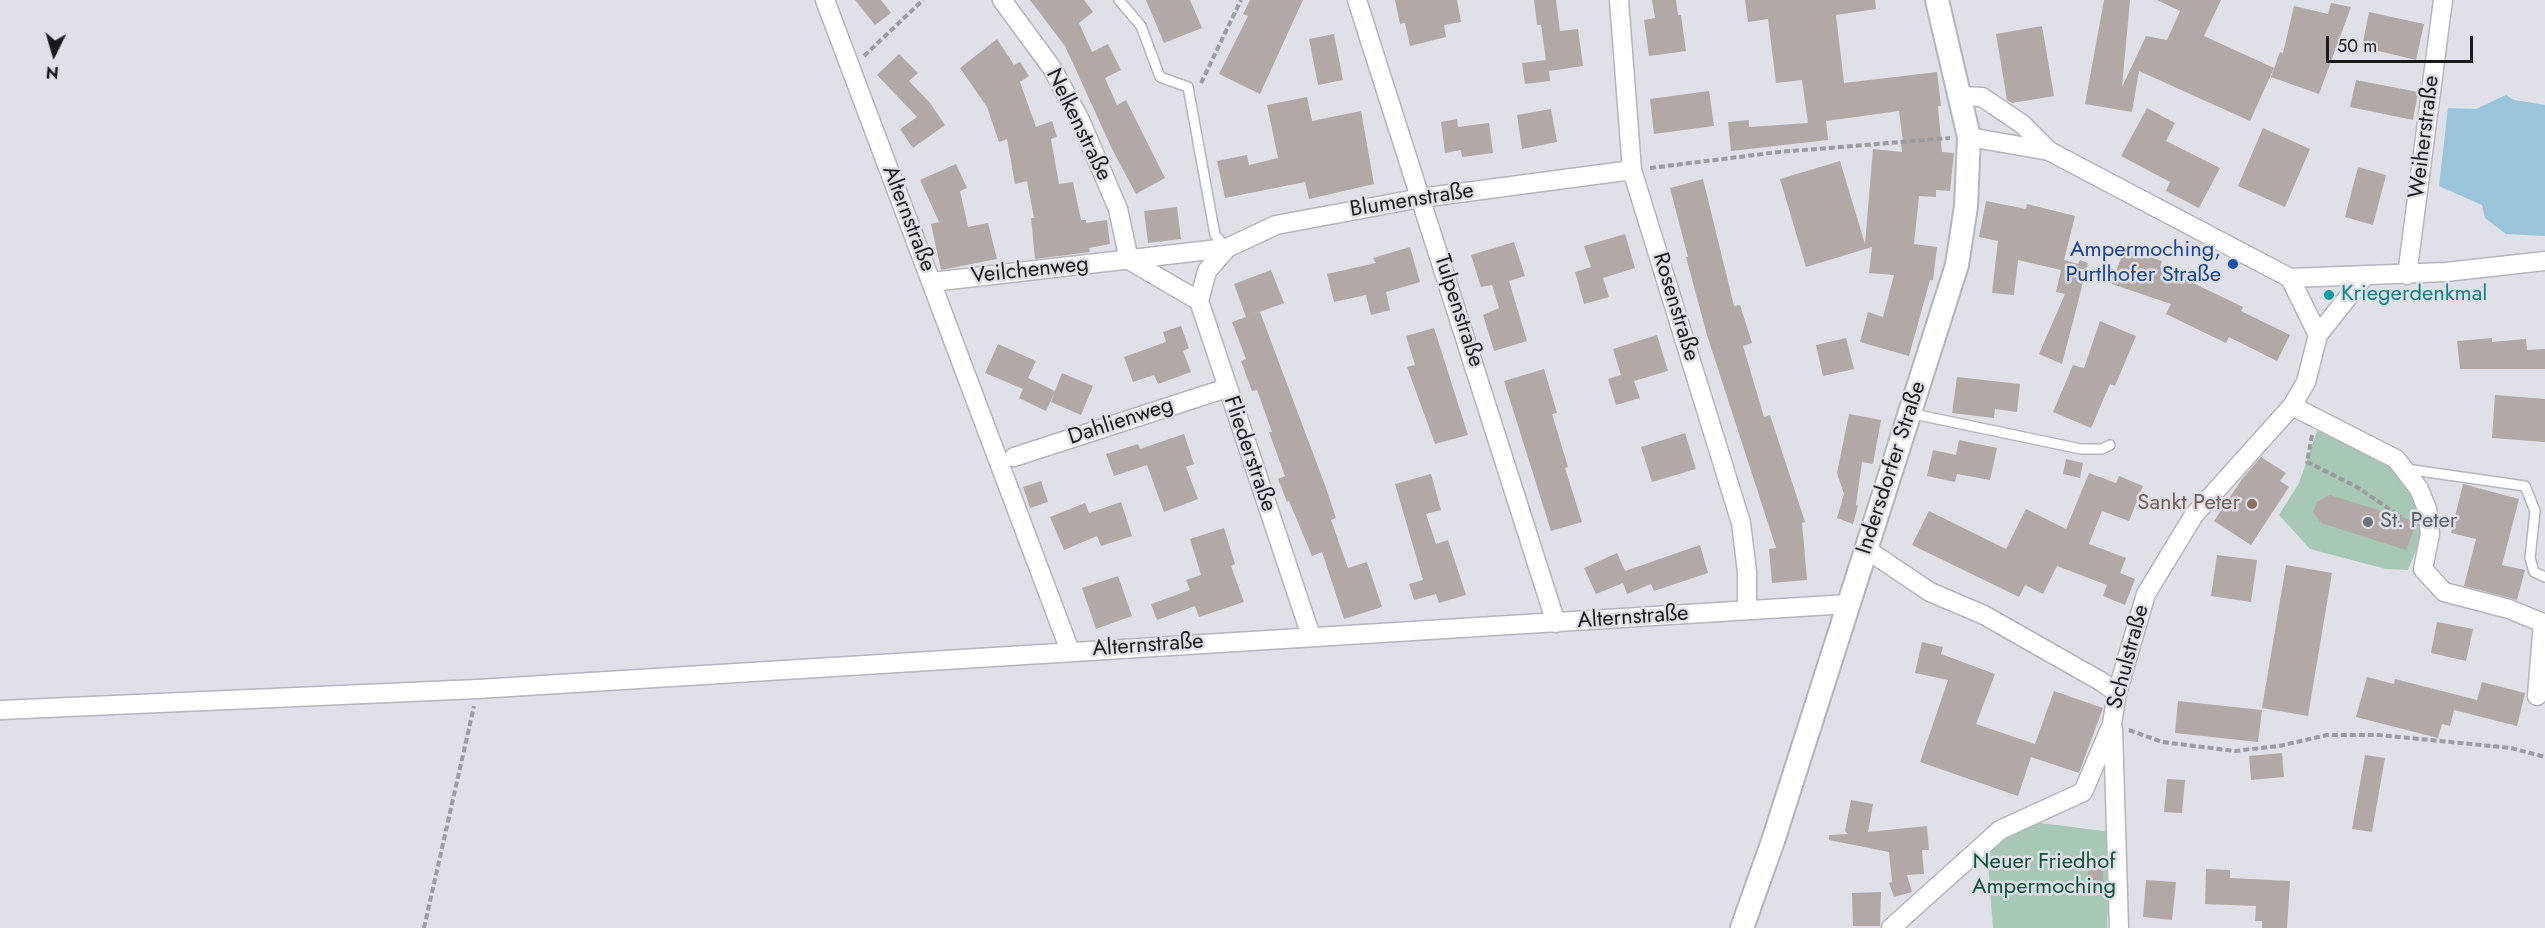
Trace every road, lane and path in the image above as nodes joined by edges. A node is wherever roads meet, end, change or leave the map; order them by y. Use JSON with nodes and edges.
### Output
{"nodes":[{"id":1,"x":825,"y":0,"type":"edge"},
{"id":2,"x":923,"y":0,"type":"edge"},
{"id":3,"x":1002,"y":0,"type":"edge"},
{"id":4,"x":1119,"y":0,"type":"edge"},
{"id":5,"x":1241,"y":0,"type":"edge"},
{"id":6,"x":1358,"y":0,"type":"edge"},
{"id":7,"x":1618,"y":0,"type":"edge"},
{"id":8,"x":1937,"y":0,"type":"edge"},
{"id":9,"x":2444,"y":0,"type":"edge"},
{"id":10,"x":850,"y":69,"type":"junction"},
{"id":11,"x":1961,"y":96,"type":"junction"},
{"id":12,"x":1191,"y":102,"type":"junction"},
{"id":13,"x":1969,"y":137,"type":"junction"},
{"id":14,"x":2049,"y":150,"type":"junction"},
{"id":15,"x":1632,"y":170,"type":"junction"},
{"id":16,"x":1421,"y":198,"type":"junction"},
{"id":17,"x":1227,"y":248,"type":"junction"},
{"id":18,"x":1129,"y":261,"type":"junction"},
{"id":19,"x":2545,"y":261,"type":"edge"},
{"id":20,"x":2408,"y":275,"type":"junction"},
{"id":21,"x":2364,"y":277,"type":"junction"},
{"id":22,"x":2290,"y":278,"type":"junction"},
{"id":23,"x":932,"y":282,"type":"junction"},
{"id":24,"x":1200,"y":301,"type":"junction"},
{"id":25,"x":2319,"y":336,"type":"junction"},
{"id":26,"x":1227,"y":388,"type":"junction"},
{"id":27,"x":2292,"y":406,"type":"junction"},
{"id":28,"x":1909,"y":413,"type":"junction"},
{"id":29,"x":2317,"y":419,"type":"junction"},
{"id":30,"x":2110,"y":445,"type":"dead end"},
{"id":31,"x":1014,"y":457,"type":"dead end"},
{"id":32,"x":2404,"y":469,"type":"junction"},
{"id":33,"x":2401,"y":517,"type":"dead end"},
{"id":34,"x":1866,"y":549,"type":"junction"},
{"id":35,"x":2545,"y":578,"type":"edge"},
{"id":36,"x":1848,"y":604,"type":"junction"},
{"id":37,"x":1747,"y":610,"type":"junction"},
{"id":38,"x":1556,"y":623,"type":"junction"},
{"id":39,"x":1311,"y":636,"type":"junction"},
{"id":40,"x":1070,"y":651,"type":"junction"},
{"id":41,"x":478,"y":689,"type":"junction"},
{"id":42,"x":2117,"y":693,"type":"junction"},
{"id":43,"x":2537,"y":696,"type":"dead end"},
{"id":44,"x":0,"y":710,"type":"edge"},
{"id":45,"x":2112,"y":724,"type":"junction"},
{"id":46,"x":2545,"y":757,"type":"edge"},
{"id":47,"x":424,"y":928,"type":"edge"},
{"id":48,"x":1742,"y":928,"type":"edge"},
{"id":49,"x":1891,"y":928,"type":"edge"},
{"id":50,"x":2119,"y":928,"type":"edge"}],
"edges":[{"from":1,"to":10,"type":"street","name":"Alternstraße"},
{"from":2,"to":10,"type":"path"},
{"from":3,"to":18,"type":"street","name":"Nelkenstraße"},
{"from":4,"to":12,"type":"lane"},
{"from":5,"to":12,"type":"path"},
{"from":6,"to":16,"type":"street","name":"Tulpenstraße"},
{"from":7,"to":15,"type":"street","name":"Rosenstraße"},
{"from":8,"to":11,"type":"street","name":"Indersdorfer Straße"},
{"from":9,"to":20,"type":"street","name":"Weiherstraße"},
{"from":10,"to":23,"type":"street","name":"Alternstraße"},
{"from":11,"to":13,"type":"street","name":"Indersdorfer Straße"},
{"from":11,"to":14,"type":"street"},
{"from":12,"to":17,"type":"lane"},
{"from":13,"to":14,"type":"street"},
{"from":13,"to":15,"type":"path"},
{"from":13,"to":28,"type":"street","name":"Indersdorfer Straße"},
{"from":14,"to":22,"type":"street"},
{"from":15,"to":16,"type":"street","name":"Blumenstraße"},
{"from":15,"to":37,"type":"street","name":"Rosenstraße"},
{"from":16,"to":17,"type":"street","name":"Blumenstraße"},
{"from":16,"to":38,"type":"street","name":"Tulpenstraße"},
{"from":17,"to":18,"type":"street","name":"Veilchenweg"},
{"from":17,"to":24,"type":"street","name":"Blumenstraße"},
{"from":18,"to":23,"type":"street","name":"Veilchenweg"},
{"from":18,"to":24,"type":"street"},
{"from":19,"to":20,"type":"street"},
{"from":20,"to":21,"type":"street"},
{"from":21,"to":22,"type":"street"},
{"from":21,"to":25,"type":"street","name":"Schulstraße"},
{"from":22,"to":25,"type":"street"},
{"from":23,"to":40,"type":"street","name":"Alternstraße"},
{"from":24,"to":26,"type":"street","name":"Fliederstraße"},
{"from":25,"to":27,"type":"street","name":"Schulstraße"},
{"from":26,"to":31,"type":"street","name":"Dahlienweg"},
{"from":26,"to":39,"type":"street","name":"Fliederstraße"},
{"from":27,"to":29,"type":"street"},
{"from":27,"to":42,"type":"street","name":"Schulstraße"},
{"from":28,"to":30,"type":"lane"},
{"from":28,"to":34,"type":"street","name":"Indersdorfer Straße"},
{"from":29,"to":32,"type":"street"},
{"from":29,"to":33,"type":"path"},
{"from":32,"to":35,"type":"lane"},
{"from":32,"to":43,"type":"street"},
{"from":34,"to":36,"type":"street","name":"Indersdorfer Straße"},
{"from":34,"to":42,"type":"street"},
{"from":36,"to":37,"type":"street","name":"Alternstraße"},
{"from":36,"to":48,"type":"street","name":"Indersdorfer Straße"},
{"from":37,"to":38,"type":"street","name":"Alternstraße"},
{"from":38,"to":39,"type":"street","name":"Alternstraße"},
{"from":39,"to":40,"type":"street","name":"Alternstraße"},
{"from":40,"to":41,"type":"street"},
{"from":41,"to":44,"type":"street"},
{"from":41,"to":47,"type":"path"},
{"from":42,"to":45,"type":"street","name":"Schulstraße"},
{"from":45,"to":46,"type":"path"},
{"from":45,"to":49,"type":"street","name":"Schulstraße"},
{"from":45,"to":50,"type":"street"}]}
